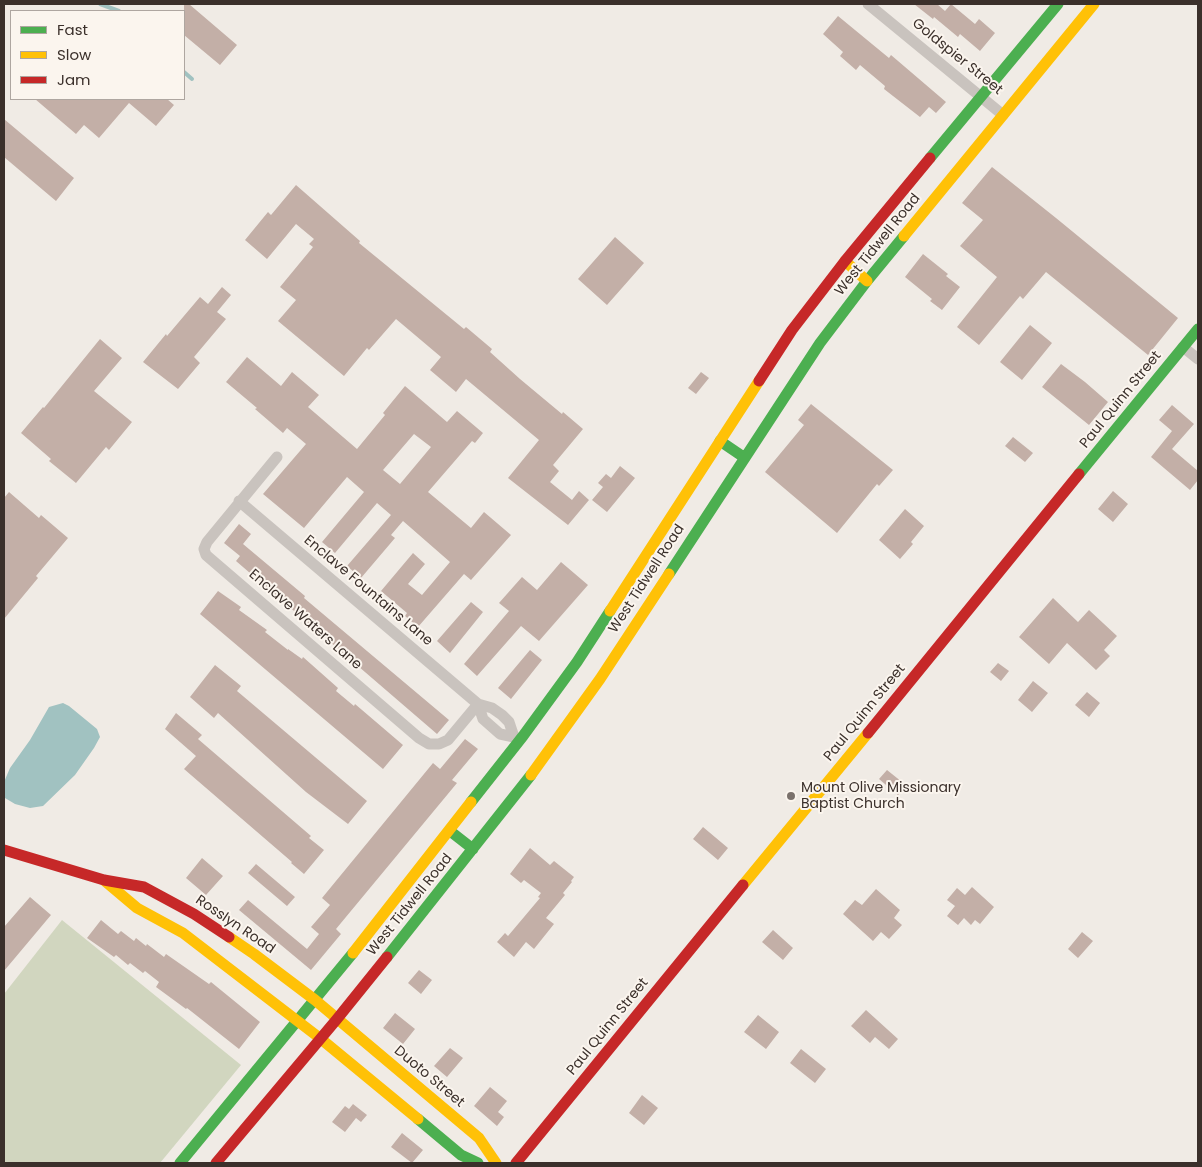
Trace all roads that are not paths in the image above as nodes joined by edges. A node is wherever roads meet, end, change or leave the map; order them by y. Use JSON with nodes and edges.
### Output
{"nodes":[{"id":1,"x":868,"y":4,"type":"edge"},
{"id":2,"x":1058,"y":4,"type":"edge"},
{"id":3,"x":1094,"y":4,"type":"edge"},
{"id":4,"x":982,"y":97,"type":"junction"},
{"id":5,"x":1003,"y":115,"type":"junction"},
{"id":6,"x":845,"y":261,"type":"junction"},
{"id":7,"x":867,"y":281,"type":"junction"},
{"id":8,"x":1198,"y":329,"type":"edge"},
{"id":9,"x":1183,"y":347,"type":"junction"},
{"id":10,"x":1198,"y":359,"type":"edge"},
{"id":11,"x":720,"y":441,"type":"junction"},
{"id":12,"x":277,"y":457,"type":"dead end"},
{"id":13,"x":744,"y":458,"type":"junction"},
{"id":14,"x":239,"y":502,"type":"junction"},
{"id":15,"x":478,"y":704,"type":"junction"},
{"id":16,"x":517,"y":739,"type":"junction"},
{"id":17,"x":450,"y":831,"type":"junction"},
{"id":18,"x":473,"y":849,"type":"junction"},
{"id":19,"x":4,"y":850,"type":"edge"},
{"id":20,"x":104,"y":880,"type":"junction"},
{"id":21,"x":315,"y":1000,"type":"junction"},
{"id":22,"x":337,"y":1019,"type":"junction"},
{"id":23,"x":297,"y":1021,"type":"junction"},
{"id":24,"x":321,"y":1039,"type":"junction"},
{"id":25,"x":220,"y":1162,"type":"edge"},
{"id":26,"x":180,"y":1163,"type":"edge"},
{"id":27,"x":478,"y":1163,"type":"edge"},
{"id":28,"x":496,"y":1163,"type":"edge"},
{"id":29,"x":516,"y":1163,"type":"edge"}],
"edges":[{"from":1,"to":4,"type":"street","name":"Goldspier Street"},
{"from":2,"to":4,"type":"main road","name":"West Tidwell Road"},
{"from":3,"to":5,"type":"main road","name":"West Tidwell Road"},
{"from":4,"to":5,"type":"street","name":"Goldspier Street"},
{"from":4,"to":6,"type":"main road","name":"West Tidwell Road"},
{"from":5,"to":7,"type":"main road","name":"West Tidwell Road"},
{"from":6,"to":7,"type":"main road"},
{"from":6,"to":11,"type":"main road","name":"West Tidwell Road"},
{"from":7,"to":13,"type":"main road","name":"West Tidwell Road"},
{"from":8,"to":9,"type":"main road","name":"Paul Quinn Street"},
{"from":9,"to":10,"type":"street"},
{"from":9,"to":29,"type":"main road","name":"Paul Quinn Street"},
{"from":11,"to":13,"type":"main road"},
{"from":11,"to":16,"type":"main road","name":"West Tidwell Road"},
{"from":12,"to":14,"type":"street","name":"Enclave Waters Lane"},
{"from":13,"to":18,"type":"main road","name":"West Tidwell Road"},
{"from":14,"to":15,"type":"street","name":"Enclave Fountains Lane"},
{"from":14,"to":15,"type":"street","name":"Enclave Waters Lane"},
{"from":15,"to":16,"type":"street","name":"Enclave Fountains Lane"},
{"from":16,"to":17,"type":"main road","name":"West Tidwell Road"},
{"from":17,"to":18,"type":"main road"},
{"from":17,"to":21,"type":"main road","name":"West Tidwell Road"},
{"from":18,"to":22,"type":"main road","name":"West Tidwell Road"},
{"from":19,"to":20,"type":"main road","name":"Rosslyn Road"},
{"from":20,"to":21,"type":"main road","name":"Rosslyn Road"},
{"from":20,"to":23,"type":"main road","name":"Rosslyn Road"},
{"from":21,"to":22,"type":"main road","name":"Rosslyn Road"},
{"from":21,"to":23,"type":"main road","name":"West Tidwell Road"},
{"from":22,"to":24,"type":"main road","name":"West Tidwell Road"},
{"from":22,"to":28,"type":"main road","name":"Duoto Street"},
{"from":23,"to":24,"type":"main road","name":"Rosslyn Road"},
{"from":23,"to":26,"type":"main road","name":"West Tidwell Road"},
{"from":24,"to":25,"type":"main road","name":"West Tidwell Road"},
{"from":24,"to":27,"type":"main road"}]}
